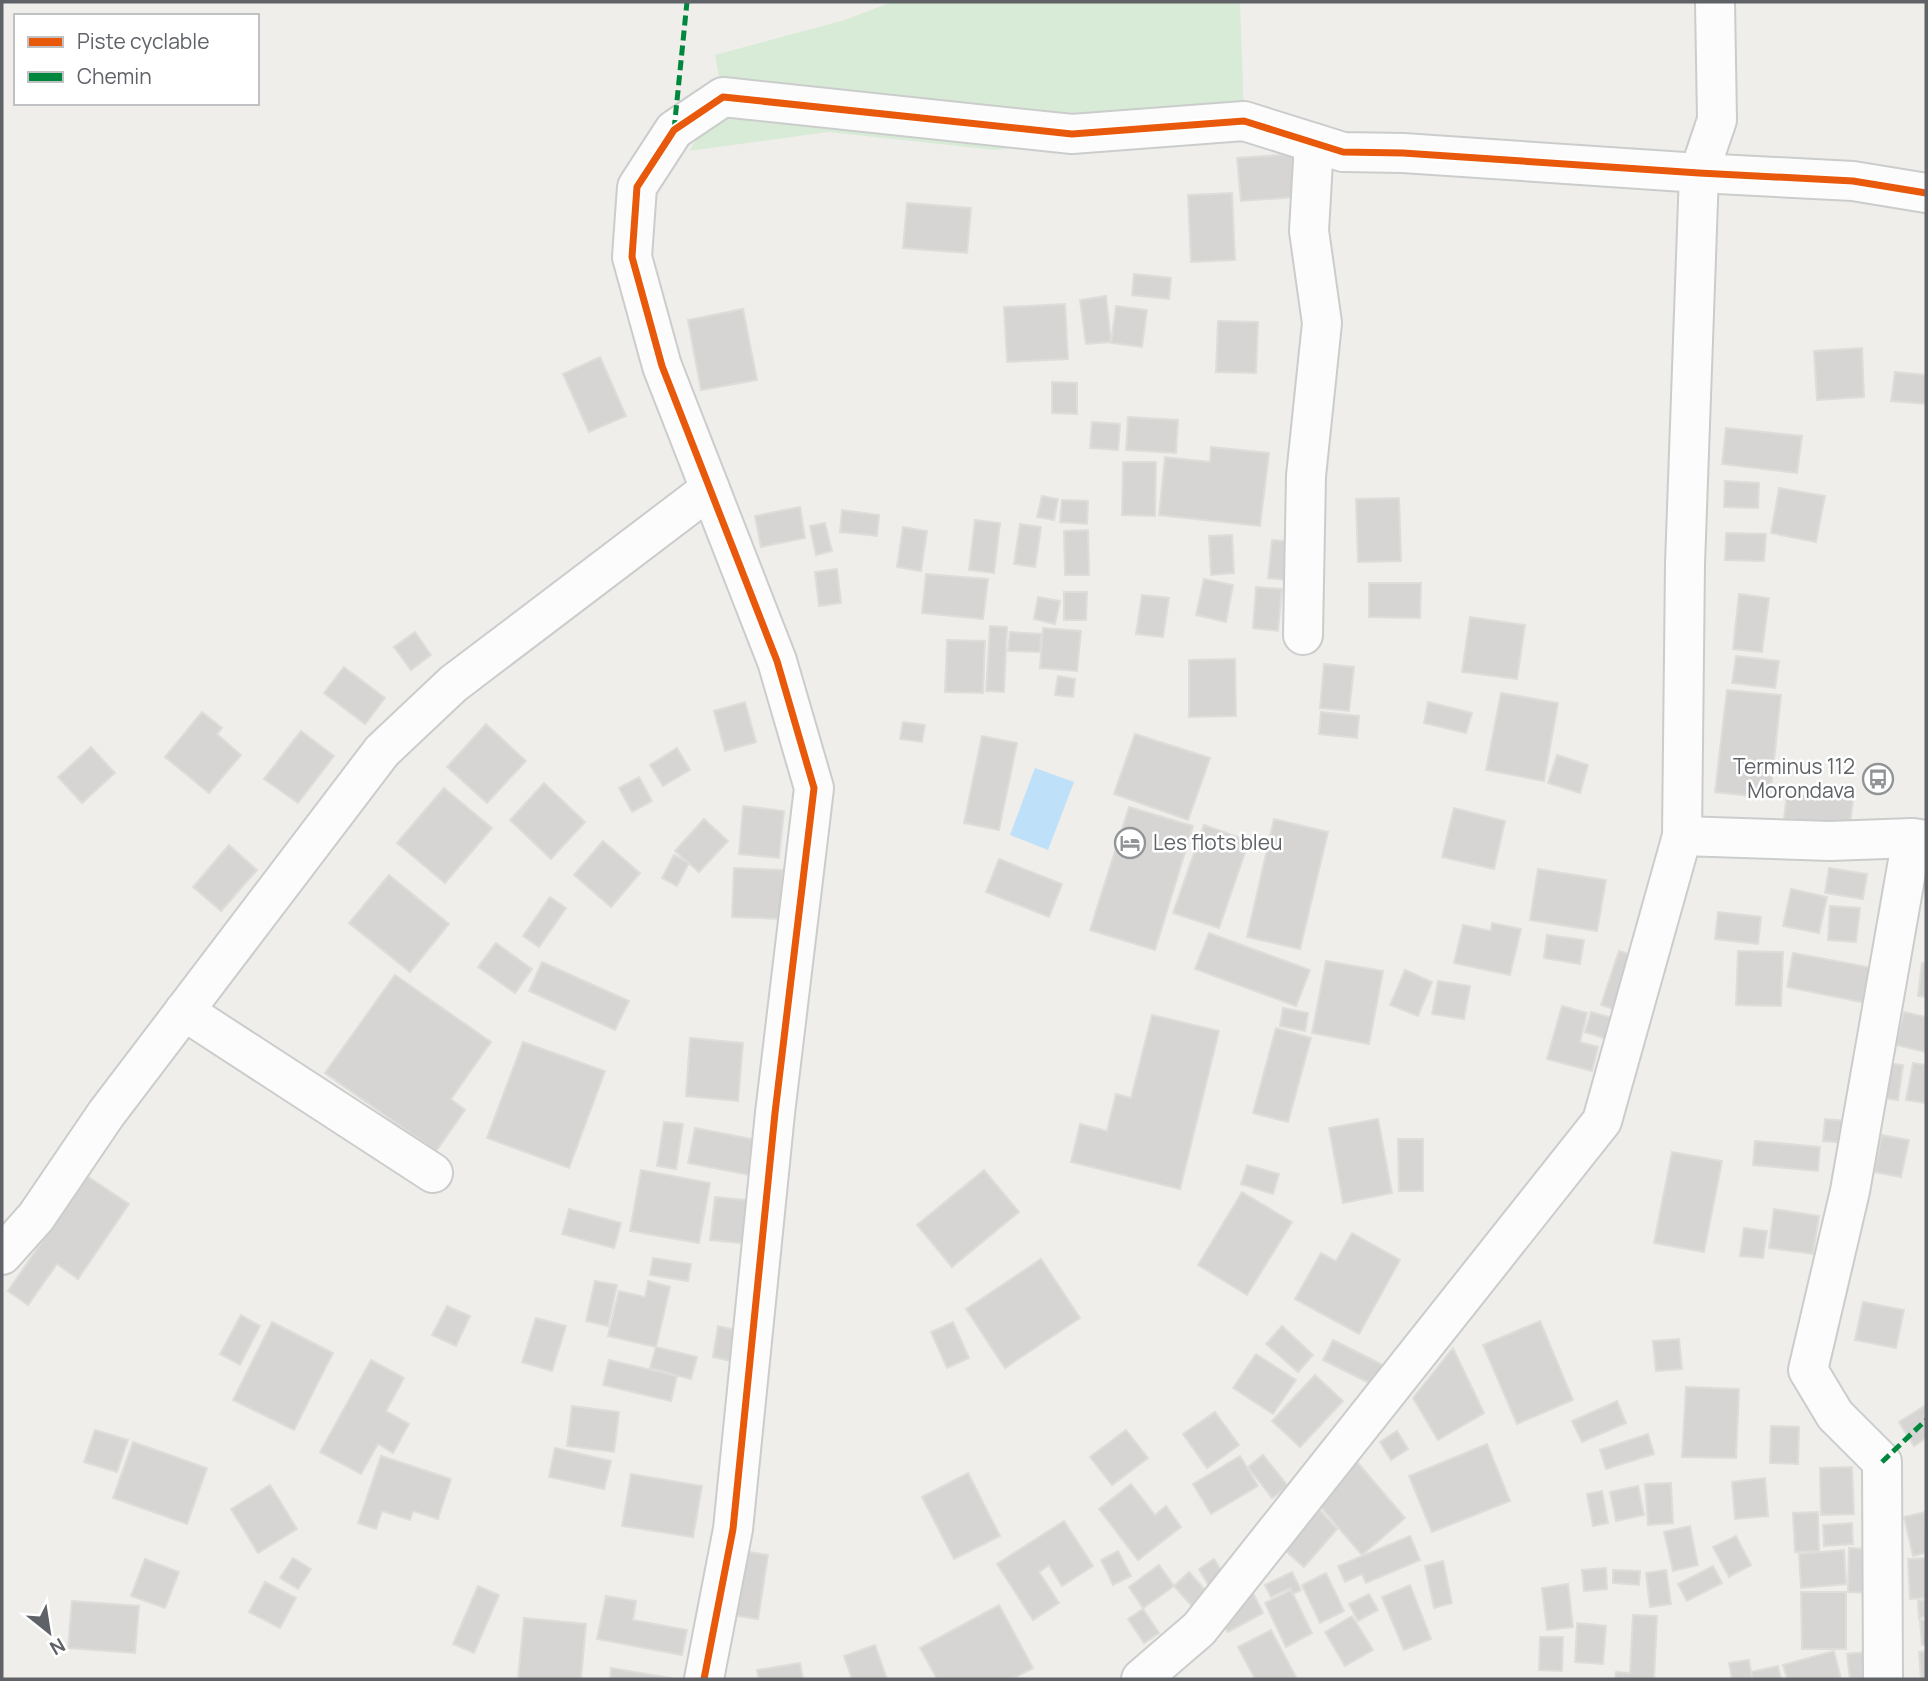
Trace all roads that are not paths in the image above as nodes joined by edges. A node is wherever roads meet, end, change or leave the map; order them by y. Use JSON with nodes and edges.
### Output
{"nodes":[{"id":1,"x":1715,"y":2,"type":"edge"},
{"id":2,"x":1314,"y":143,"type":"junction"},
{"id":3,"x":1699,"y":173,"type":"junction"},
{"id":4,"x":1926,"y":193,"type":"edge"},
{"id":5,"x":710,"y":489,"type":"junction"},
{"id":6,"x":1303,"y":635,"type":"dead end"},
{"id":7,"x":1682,"y":836,"type":"junction"},
{"id":8,"x":1919,"y":839,"type":"edge"},
{"id":9,"x":184,"y":1010,"type":"junction"},
{"id":10,"x":433,"y":1173,"type":"dead end"},
{"id":11,"x":2,"y":1255,"type":"edge"},
{"id":12,"x":704,"y":1679,"type":"edge"},
{"id":13,"x":1141,"y":1679,"type":"edge"},
{"id":14,"x":1883,"y":1679,"type":"edge"}],
"edges":[{"from":1,"to":3,"type":"street"},
{"from":2,"to":3,"type":"street"},
{"from":2,"to":5,"type":"street"},
{"from":2,"to":6,"type":"street"},
{"from":3,"to":4,"type":"street"},
{"from":3,"to":7,"type":"street"},
{"from":5,"to":9,"type":"street"},
{"from":5,"to":12,"type":"street"},
{"from":7,"to":8,"type":"street"},
{"from":7,"to":13,"type":"street"},
{"from":8,"to":14,"type":"street"},
{"from":9,"to":10,"type":"street"},
{"from":9,"to":11,"type":"street"}]}
